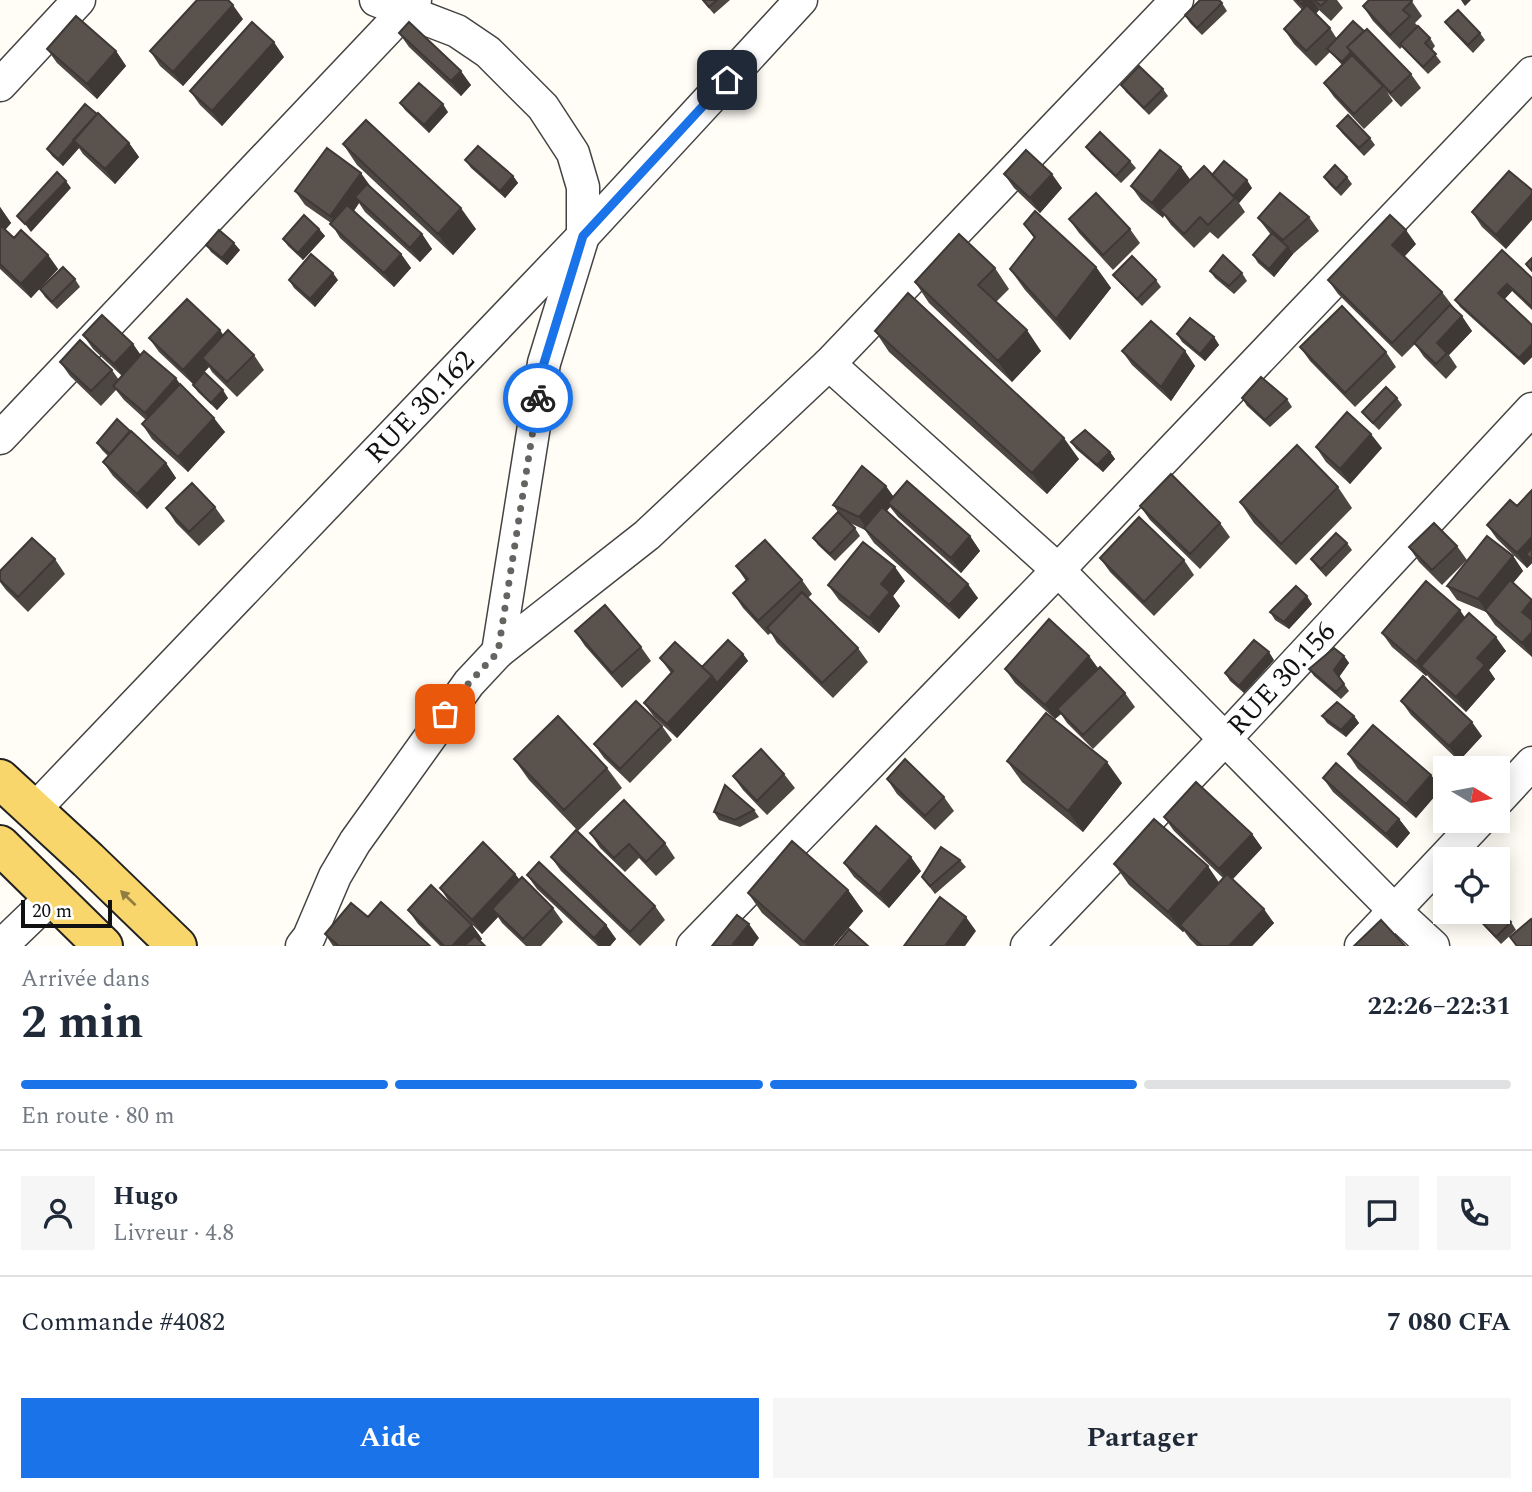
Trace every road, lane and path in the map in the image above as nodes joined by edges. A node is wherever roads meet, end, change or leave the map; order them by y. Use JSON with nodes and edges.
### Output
{"nodes":[{"id":1,"x":79,"y":0,"type":"edge"},
{"id":2,"x":801,"y":0,"type":"edge"},
{"id":3,"x":1177,"y":0,"type":"edge"},
{"id":4,"x":399,"y":4,"type":"edge"},
{"id":5,"x":1532,"y":74,"type":"edge"},
{"id":6,"x":0,"y":85,"type":"edge"},
{"id":7,"x":583,"y":236,"type":"junction"},
{"id":8,"x":828,"y":364,"type":"junction"},
{"id":9,"x":1532,"y":409,"type":"edge"},
{"id":10,"x":0,"y":438,"type":"edge"},
{"id":11,"x":1058,"y":570,"type":"junction"},
{"id":12,"x":498,"y":652,"type":"junction"},
{"id":13,"x":1224,"y":740,"type":"junction"},
{"id":14,"x":1532,"y":763,"type":"edge"},
{"id":15,"x":0,"y":779,"type":"edge"},
{"id":16,"x":1510,"y":787,"type":"edge"},
{"id":17,"x":34,"y":810,"type":"junction"},
{"id":18,"x":1468,"y":833,"type":"edge"},
{"id":19,"x":0,"y":845,"type":"edge"},
{"id":20,"x":52,"y":897,"type":"junction"},
{"id":21,"x":1395,"y":911,"type":"junction"},
{"id":22,"x":1,"y":946,"type":"edge"},
{"id":23,"x":103,"y":946,"type":"edge"},
{"id":24,"x":177,"y":946,"type":"edge"},
{"id":25,"x":302,"y":946,"type":"edge"},
{"id":26,"x":693,"y":946,"type":"edge"},
{"id":27,"x":1027,"y":946,"type":"edge"},
{"id":28,"x":1361,"y":946,"type":"edge"},
{"id":29,"x":1433,"y":946,"type":"edge"}],
"edges":[{"from":1,"to":6,"type":"street"},
{"from":2,"to":7,"type":"street","name":"RUE 30.162"},
{"from":3,"to":8,"type":"street"},
{"from":4,"to":7,"type":"street"},
{"from":4,"to":10,"type":"street"},
{"from":5,"to":11,"type":"street"},
{"from":7,"to":12,"type":"street"},
{"from":7,"to":17,"type":"street","name":"RUE 30.162"},
{"from":8,"to":11,"type":"street"},
{"from":8,"to":12,"type":"street"},
{"from":9,"to":13,"type":"street","name":"RUE 30.156"},
{"from":11,"to":13,"type":"street"},
{"from":11,"to":26,"type":"street"},
{"from":12,"to":25,"type":"street"},
{"from":13,"to":21,"type":"street"},
{"from":13,"to":27,"type":"street","name":"RUE 30.156"},
{"from":14,"to":16,"type":"street"},
{"from":15,"to":17,"type":"main road"},
{"from":24,"to":17,"type":"main road","one_way":true},
{"from":18,"to":21,"type":"street"},
{"from":19,"to":20,"type":"main road"},
{"from":20,"to":22,"type":"street"},
{"from":20,"to":23,"type":"main road"},
{"from":21,"to":28,"type":"street"},
{"from":21,"to":29,"type":"street"}]}
